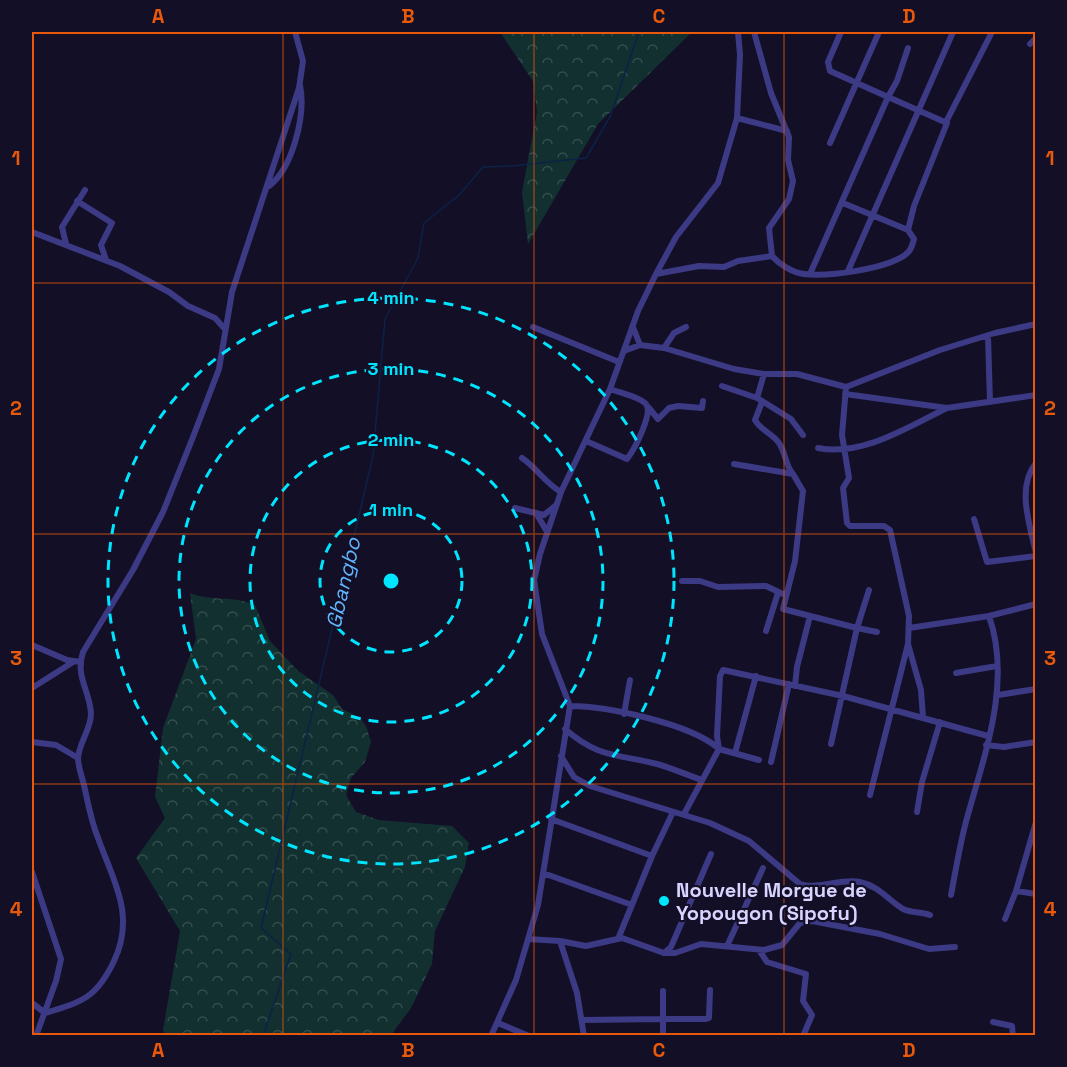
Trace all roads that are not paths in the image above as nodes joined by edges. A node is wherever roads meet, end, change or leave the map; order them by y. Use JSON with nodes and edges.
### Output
{"nodes":[{"id":1,"x":296,"y":32,"type":"edge"},
{"id":2,"x":738,"y":32,"type":"edge"},
{"id":3,"x":754,"y":32,"type":"edge"},
{"id":4,"x":841,"y":32,"type":"edge"},
{"id":5,"x":879,"y":32,"type":"edge"},
{"id":6,"x":953,"y":32,"type":"edge"},
{"id":7,"x":992,"y":32,"type":"edge"},
{"id":8,"x":1035,"y":38,"type":"edge"},
{"id":9,"x":1030,"y":45,"type":"dead end"},
{"id":10,"x":908,"y":48,"type":"dead end"},
{"id":11,"x":300,"y":83,"type":"junction"},
{"id":12,"x":857,"y":83,"type":"junction"},
{"id":13,"x":888,"y":97,"type":"junction"},
{"id":14,"x":920,"y":110,"type":"junction"},
{"id":15,"x":737,"y":118,"type":"junction"},
{"id":16,"x":946,"y":122,"type":"junction"},
{"id":17,"x":786,"y":131,"type":"junction"},
{"id":18,"x":830,"y":143,"type":"dead end"},
{"id":19,"x":268,"y":187,"type":"junction"},
{"id":20,"x":85,"y":190,"type":"dead end"},
{"id":21,"x":77,"y":201,"type":"junction"},
{"id":22,"x":843,"y":203,"type":"junction"},
{"id":23,"x":874,"y":216,"type":"junction"},
{"id":24,"x":908,"y":230,"type":"junction"},
{"id":25,"x":32,"y":232,"type":"edge"},
{"id":26,"x":66,"y":244,"type":"junction"},
{"id":27,"x":772,"y":256,"type":"junction"},
{"id":28,"x":106,"y":260,"type":"junction"},
{"id":29,"x":848,"y":271,"type":"junction"},
{"id":30,"x":656,"y":274,"type":"junction"},
{"id":31,"x":810,"y":274,"type":"junction"},
{"id":32,"x":1035,"y":324,"type":"edge"},
{"id":33,"x":222,"y":325,"type":"junction"},
{"id":34,"x":533,"y":327,"type":"dead end"},
{"id":35,"x":633,"y":327,"type":"junction"},
{"id":36,"x":686,"y":327,"type":"dead end"},
{"id":37,"x":988,"y":336,"type":"junction"},
{"id":38,"x":640,"y":345,"type":"junction"},
{"id":39,"x":664,"y":348,"type":"junction"},
{"id":40,"x":624,"y":351,"type":"junction"},
{"id":41,"x":619,"y":363,"type":"junction"},
{"id":42,"x":764,"y":374,"type":"junction"},
{"id":43,"x":722,"y":386,"type":"dead end"},
{"id":44,"x":846,"y":387,"type":"junction"},
{"id":45,"x":610,"y":389,"type":"junction"},
{"id":46,"x":846,"y":394,"type":"junction"},
{"id":47,"x":1035,"y":395,"type":"edge"},
{"id":48,"x":759,"y":400,"type":"junction"},
{"id":49,"x":703,"y":402,"type":"dead end"},
{"id":50,"x":990,"y":402,"type":"junction"},
{"id":51,"x":648,"y":408,"type":"junction"},
{"id":52,"x":947,"y":408,"type":"junction"},
{"id":53,"x":803,"y":435,"type":"dead end"},
{"id":54,"x":586,"y":441,"type":"junction"},
{"id":55,"x":818,"y":448,"type":"dead end"},
{"id":56,"x":843,"y":452,"type":"junction"},
{"id":57,"x":522,"y":458,"type":"dead end"},
{"id":58,"x":1035,"y":463,"type":"edge"},
{"id":59,"x":734,"y":464,"type":"dead end"},
{"id":60,"x":793,"y":474,"type":"junction"},
{"id":61,"x":561,"y":492,"type":"junction"},
{"id":62,"x":555,"y":506,"type":"junction"},
{"id":63,"x":515,"y":508,"type":"dead end"},
{"id":64,"x":536,"y":513,"type":"junction"},
{"id":65,"x":974,"y":519,"type":"dead end"},
{"id":66,"x":546,"y":530,"type":"junction"},
{"id":67,"x":1035,"y":555,"type":"edge"},
{"id":68,"x":682,"y":581,"type":"dead end"},
{"id":69,"x":869,"y":590,"type":"dead end"},
{"id":70,"x":781,"y":594,"type":"junction"},
{"id":71,"x":1035,"y":604,"type":"edge"},
{"id":72,"x":810,"y":616,"type":"junction"},
{"id":73,"x":988,"y":616,"type":"junction"},
{"id":74,"x":857,"y":628,"type":"junction"},
{"id":75,"x":909,"y":628,"type":"junction"},
{"id":76,"x":765,"y":631,"type":"dead end"},
{"id":77,"x":877,"y":632,"type":"dead end"},
{"id":78,"x":908,"y":644,"type":"junction"},
{"id":79,"x":32,"y":645,"type":"edge"},
{"id":80,"x":77,"y":662,"type":"junction"},
{"id":81,"x":997,"y":666,"type":"junction"},
{"id":82,"x":956,"y":673,"type":"dead end"},
{"id":83,"x":756,"y":676,"type":"junction"},
{"id":84,"x":630,"y":681,"type":"dead end"},
{"id":85,"x":792,"y":685,"type":"junction"},
{"id":86,"x":32,"y":688,"type":"edge"},
{"id":87,"x":1035,"y":689,"type":"edge"},
{"id":88,"x":998,"y":695,"type":"junction"},
{"id":89,"x":843,"y":696,"type":"junction"},
{"id":90,"x":570,"y":706,"type":"junction"},
{"id":91,"x":892,"y":709,"type":"junction"},
{"id":92,"x":624,"y":714,"type":"junction"},
{"id":93,"x":923,"y":717,"type":"junction"},
{"id":94,"x":940,"y":722,"type":"junction"},
{"id":95,"x":565,"y":729,"type":"junction"},
{"id":96,"x":988,"y":736,"type":"junction"},
{"id":97,"x":32,"y":742,"type":"edge"},
{"id":98,"x":1035,"y":742,"type":"edge"},
{"id":99,"x":831,"y":744,"type":"dead end"},
{"id":100,"x":986,"y":745,"type":"junction"},
{"id":101,"x":719,"y":749,"type":"junction"},
{"id":102,"x":735,"y":753,"type":"junction"},
{"id":103,"x":561,"y":756,"type":"junction"},
{"id":104,"x":78,"y":758,"type":"junction"},
{"id":105,"x":759,"y":760,"type":"dead end"},
{"id":106,"x":771,"y":762,"type":"dead end"},
{"id":107,"x":702,"y":780,"type":"junction"},
{"id":108,"x":870,"y":795,"type":"dead end"},
{"id":109,"x":673,"y":812,"type":"junction"},
{"id":110,"x":917,"y":812,"type":"dead end"},
{"id":111,"x":684,"y":814,"type":"junction"},
{"id":112,"x":551,"y":819,"type":"junction"},
{"id":113,"x":1035,"y":822,"type":"edge"},
{"id":114,"x":711,"y":854,"type":"dead end"},
{"id":115,"x":652,"y":856,"type":"junction"},
{"id":116,"x":763,"y":868,"type":"dead end"},
{"id":117,"x":32,"y":872,"type":"edge"},
{"id":118,"x":543,"y":873,"type":"junction"},
{"id":119,"x":1016,"y":891,"type":"junction"},
{"id":120,"x":1035,"y":894,"type":"edge"},
{"id":121,"x":951,"y":895,"type":"dead end"},
{"id":122,"x":632,"y":905,"type":"junction"},
{"id":123,"x":930,"y":915,"type":"dead end"},
{"id":124,"x":1005,"y":919,"type":"dead end"},
{"id":125,"x":528,"y":939,"type":"junction"},
{"id":126,"x":618,"y":939,"type":"junction"},
{"id":127,"x":560,"y":941,"type":"junction"},
{"id":128,"x":727,"y":946,"type":"junction"},
{"id":129,"x":955,"y":947,"type":"dead end"},
{"id":130,"x":759,"y":950,"type":"junction"},
{"id":131,"x":664,"y":953,"type":"junction"},
{"id":132,"x":710,"y":990,"type":"dead end"},
{"id":133,"x":663,"y":991,"type":"dead end"},
{"id":134,"x":32,"y":1003,"type":"edge"},
{"id":135,"x":45,"y":1013,"type":"junction"},
{"id":136,"x":663,"y":1019,"type":"junction"},
{"id":137,"x":582,"y":1020,"type":"junction"},
{"id":138,"x":993,"y":1022,"type":"dead end"},
{"id":139,"x":498,"y":1023,"type":"junction"},
{"id":140,"x":36,"y":1035,"type":"edge"},
{"id":141,"x":491,"y":1035,"type":"edge"},
{"id":142,"x":530,"y":1035,"type":"edge"},
{"id":143,"x":584,"y":1035,"type":"edge"},
{"id":144,"x":663,"y":1035,"type":"edge"},
{"id":145,"x":802,"y":1035,"type":"edge"},
{"id":146,"x":1013,"y":1035,"type":"edge"}],
"edges":[{"from":1,"to":11,"type":"street"},
{"from":2,"to":15,"type":"street"},
{"from":3,"to":17,"type":"street"},
{"from":4,"to":12,"type":"street"},
{"from":5,"to":12,"type":"street"},
{"from":6,"to":14,"type":"street"},
{"from":7,"to":16,"type":"street"},
{"from":8,"to":9,"type":"street"},
{"from":10,"to":13,"type":"street"},
{"from":11,"to":19,"type":"street"},
{"from":11,"to":19,"type":"street"},
{"from":12,"to":13,"type":"street"},
{"from":12,"to":18,"type":"street"},
{"from":13,"to":14,"type":"street"},
{"from":13,"to":22,"type":"street"},
{"from":14,"to":16,"type":"street"},
{"from":14,"to":23,"type":"street"},
{"from":15,"to":17,"type":"street"},
{"from":15,"to":30,"type":"street"},
{"from":16,"to":24,"type":"street"},
{"from":17,"to":27,"type":"street"},
{"from":19,"to":33,"type":"street"},
{"from":20,"to":21,"type":"street"},
{"from":21,"to":26,"type":"street"},
{"from":21,"to":28,"type":"street"},
{"from":22,"to":23,"type":"street"},
{"from":22,"to":31,"type":"street"},
{"from":23,"to":24,"type":"street"},
{"from":23,"to":29,"type":"street"},
{"from":24,"to":29,"type":"street"},
{"from":25,"to":26,"type":"street"},
{"from":26,"to":28,"type":"street"},
{"from":27,"to":30,"type":"street"},
{"from":27,"to":31,"type":"street"},
{"from":28,"to":33,"type":"street"},
{"from":29,"to":31,"type":"street"},
{"from":30,"to":35,"type":"street"},
{"from":32,"to":37,"type":"street"},
{"from":33,"to":80,"type":"street"},
{"from":34,"to":41,"type":"street"},
{"from":35,"to":38,"type":"street"},
{"from":35,"to":40,"type":"street"},
{"from":36,"to":39,"type":"street"},
{"from":37,"to":44,"type":"street"},
{"from":37,"to":50,"type":"street"},
{"from":38,"to":39,"type":"street"},
{"from":38,"to":40,"type":"street"},
{"from":39,"to":42,"type":"street"},
{"from":40,"to":41,"type":"street"},
{"from":41,"to":45,"type":"street"},
{"from":42,"to":44,"type":"street"},
{"from":42,"to":48,"type":"street"},
{"from":43,"to":48,"type":"street"},
{"from":44,"to":46,"type":"street"},
{"from":45,"to":51,"type":"street"},
{"from":45,"to":54,"type":"street"},
{"from":46,"to":52,"type":"street"},
{"from":46,"to":56,"type":"street"},
{"from":47,"to":50,"type":"street"},
{"from":48,"to":53,"type":"street"},
{"from":48,"to":60,"type":"street"},
{"from":49,"to":51,"type":"street"},
{"from":50,"to":52,"type":"street"},
{"from":51,"to":54,"type":"street"},
{"from":52,"to":56,"type":"street"},
{"from":54,"to":61,"type":"street"},
{"from":55,"to":56,"type":"street"},
{"from":56,"to":75,"type":"street"},
{"from":57,"to":61,"type":"street"},
{"from":58,"to":67,"type":"street"},
{"from":59,"to":60,"type":"street"},
{"from":60,"to":70,"type":"street"},
{"from":61,"to":62,"type":"street"},
{"from":62,"to":64,"type":"street"},
{"from":62,"to":66,"type":"street"},
{"from":63,"to":64,"type":"street"},
{"from":64,"to":66,"type":"street"},
{"from":65,"to":67,"type":"street"},
{"from":66,"to":90,"type":"street"},
{"from":68,"to":70,"type":"street"},
{"from":69,"to":74,"type":"street"},
{"from":70,"to":72,"type":"street"},
{"from":70,"to":76,"type":"street"},
{"from":71,"to":73,"type":"street"},
{"from":72,"to":74,"type":"street"},
{"from":72,"to":85,"type":"street"},
{"from":73,"to":75,"type":"street"},
{"from":73,"to":81,"type":"street"},
{"from":74,"to":77,"type":"street"},
{"from":74,"to":89,"type":"street"},
{"from":75,"to":78,"type":"street"},
{"from":78,"to":91,"type":"street"},
{"from":78,"to":93,"type":"street"},
{"from":79,"to":80,"type":"street"},
{"from":80,"to":86,"type":"street"},
{"from":80,"to":104,"type":"street"},
{"from":81,"to":82,"type":"street"},
{"from":81,"to":88,"type":"street"},
{"from":83,"to":85,"type":"street"},
{"from":83,"to":101,"type":"street"},
{"from":83,"to":102,"type":"street"},
{"from":84,"to":92,"type":"street"},
{"from":85,"to":89,"type":"street"},
{"from":85,"to":106,"type":"street"},
{"from":87,"to":88,"type":"street"},
{"from":88,"to":96,"type":"street"},
{"from":89,"to":91,"type":"street"},
{"from":89,"to":99,"type":"street"},
{"from":90,"to":92,"type":"street"},
{"from":90,"to":95,"type":"street"},
{"from":91,"to":93,"type":"street"},
{"from":91,"to":108,"type":"street"},
{"from":92,"to":101,"type":"street"},
{"from":93,"to":94,"type":"street"},
{"from":94,"to":96,"type":"street"},
{"from":94,"to":110,"type":"street"},
{"from":95,"to":103,"type":"street"},
{"from":95,"to":107,"type":"street"},
{"from":96,"to":100,"type":"street"},
{"from":97,"to":104,"type":"street"},
{"from":98,"to":100,"type":"street"},
{"from":100,"to":121,"type":"street"},
{"from":101,"to":102,"type":"street"},
{"from":101,"to":107,"type":"street"},
{"from":102,"to":105,"type":"street"},
{"from":103,"to":109,"type":"street"},
{"from":103,"to":112,"type":"street"},
{"from":104,"to":135,"type":"street"},
{"from":107,"to":111,"type":"street"},
{"from":109,"to":111,"type":"street"},
{"from":109,"to":115,"type":"street"},
{"from":111,"to":123,"type":"street"},
{"from":112,"to":115,"type":"street"},
{"from":112,"to":118,"type":"street"},
{"from":113,"to":119,"type":"street"},
{"from":114,"to":131,"type":"street"},
{"from":115,"to":122,"type":"street"},
{"from":116,"to":128,"type":"street"},
{"from":117,"to":135,"type":"street"},
{"from":118,"to":122,"type":"street"},
{"from":118,"to":125,"type":"street"},
{"from":119,"to":120,"type":"street"},
{"from":119,"to":124,"type":"street"},
{"from":122,"to":126,"type":"street"},
{"from":125,"to":127,"type":"street"},
{"from":125,"to":139,"type":"street"},
{"from":126,"to":127,"type":"street"},
{"from":126,"to":131,"type":"street"},
{"from":127,"to":137,"type":"street"},
{"from":128,"to":130,"type":"street"},
{"from":128,"to":131,"type":"street"},
{"from":129,"to":130,"type":"street"},
{"from":130,"to":145,"type":"street"},
{"from":132,"to":136,"type":"street"},
{"from":133,"to":136,"type":"street"},
{"from":134,"to":135,"type":"street"},
{"from":135,"to":140,"type":"street"},
{"from":136,"to":137,"type":"street"},
{"from":136,"to":144,"type":"street"},
{"from":137,"to":143,"type":"street"},
{"from":138,"to":146,"type":"street"},
{"from":139,"to":141,"type":"street"},
{"from":139,"to":142,"type":"street"}]}
